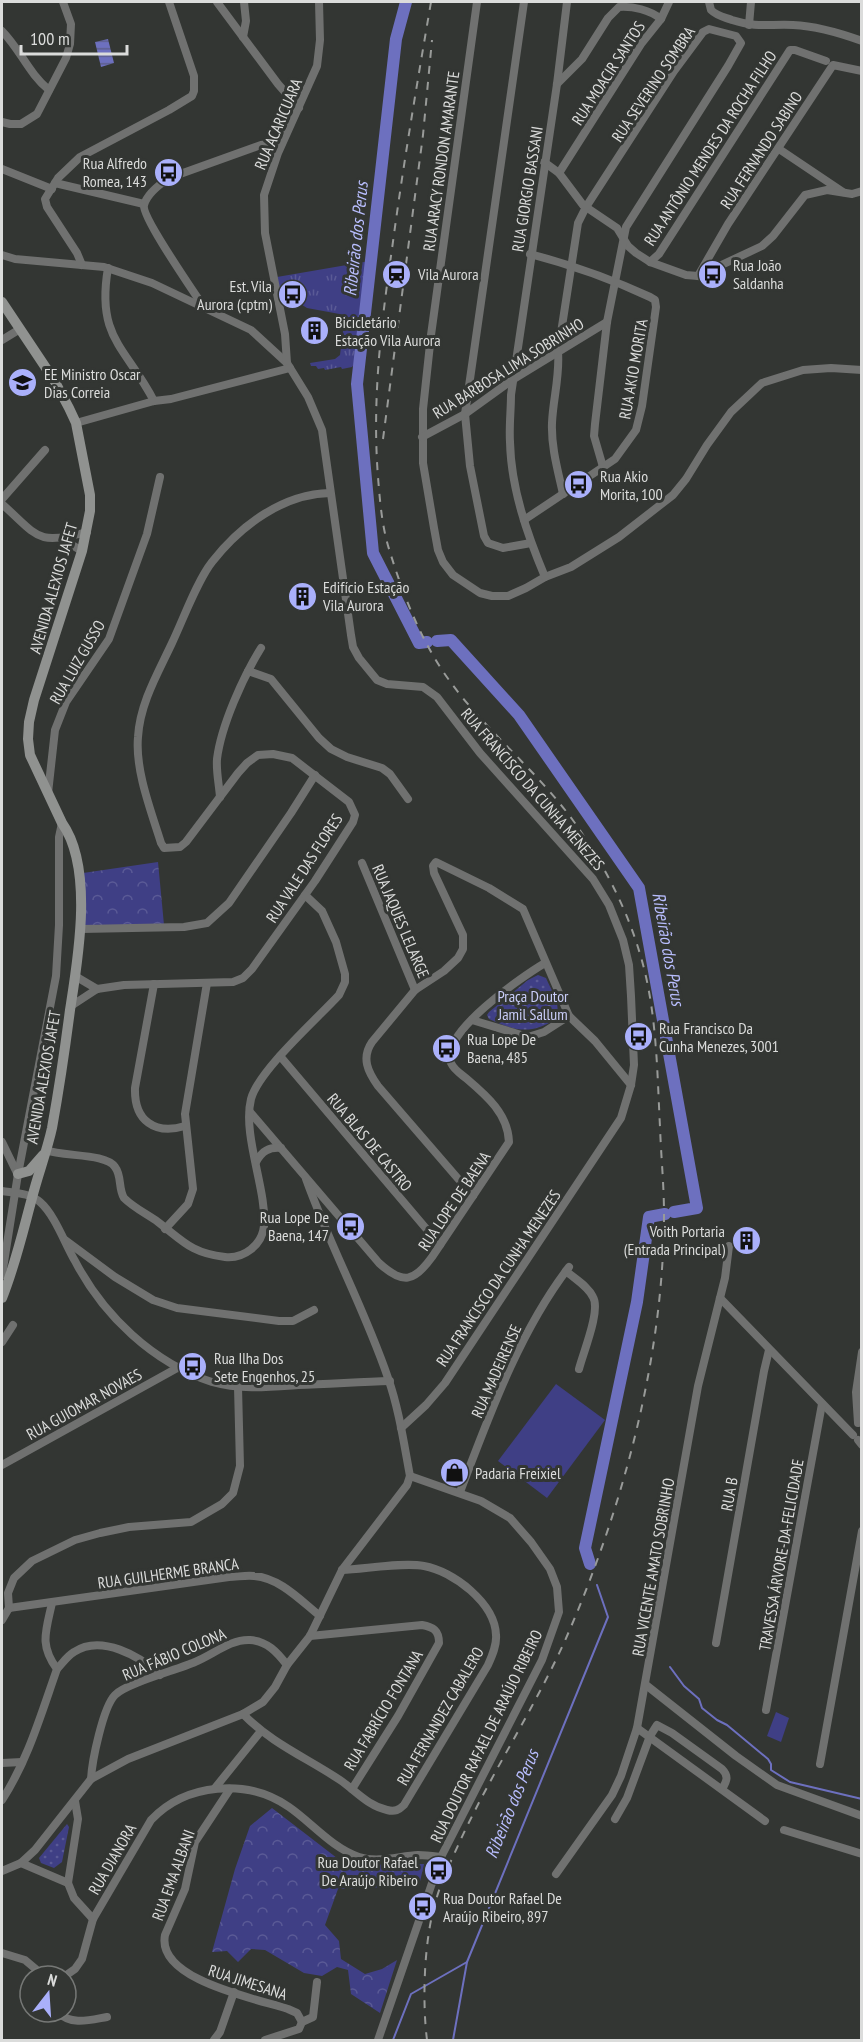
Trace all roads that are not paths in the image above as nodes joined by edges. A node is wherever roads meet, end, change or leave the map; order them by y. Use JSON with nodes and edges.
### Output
{"nodes":[{"id":1,"x":63,"y":2,"type":"edge"},
{"id":2,"x":169,"y":2,"type":"edge"},
{"id":3,"x":217,"y":2,"type":"edge"},
{"id":4,"x":244,"y":2,"type":"edge"},
{"id":5,"x":319,"y":2,"type":"edge"},
{"id":6,"x":477,"y":2,"type":"edge"},
{"id":7,"x":524,"y":2,"type":"edge"},
{"id":8,"x":567,"y":2,"type":"edge"},
{"id":9,"x":669,"y":2,"type":"edge"},
{"id":10,"x":710,"y":2,"type":"edge"},
{"id":11,"x":751,"y":2,"type":"edge"},
{"id":12,"x":620,"y":4,"type":"edge"},
{"id":13,"x":661,"y":19,"type":"junction"},
{"id":14,"x":749,"y":25,"type":"junction"},
{"id":15,"x":2,"y":31,"type":"edge"},
{"id":16,"x":243,"y":37,"type":"junction"},
{"id":17,"x":861,"y":40,"type":"edge"},
{"id":18,"x":826,"y":61,"type":"dead end"},
{"id":19,"x":861,"y":71,"type":"edge"},
{"id":20,"x":557,"y":84,"type":"junction"},
{"id":21,"x":49,"y":90,"type":"junction"},
{"id":22,"x":299,"y":108,"type":"junction"},
{"id":23,"x":2,"y":122,"type":"edge"},
{"id":24,"x":282,"y":142,"type":"junction"},
{"id":25,"x":779,"y":149,"type":"junction"},
{"id":26,"x":544,"y":162,"type":"junction"},
{"id":27,"x":2,"y":169,"type":"edge"},
{"id":28,"x":559,"y":173,"type":"junction"},
{"id":29,"x":53,"y":186,"type":"junction"},
{"id":30,"x":861,"y":190,"type":"edge"},
{"id":31,"x":847,"y":194,"type":"junction"},
{"id":32,"x":144,"y":204,"type":"junction"},
{"id":33,"x":586,"y":207,"type":"junction"},
{"id":34,"x":622,"y":238,"type":"junction"},
{"id":35,"x":530,"y":254,"type":"junction"},
{"id":36,"x":2,"y":255,"type":"edge"},
{"id":37,"x":650,"y":262,"type":"junction"},
{"id":38,"x":82,"y":265,"type":"junction"},
{"id":39,"x":571,"y":265,"type":"junction"},
{"id":40,"x":108,"y":268,"type":"junction"},
{"id":41,"x":698,"y":276,"type":"junction"},
{"id":42,"x":614,"y":280,"type":"junction"},
{"id":43,"x":2,"y":302,"type":"edge"},
{"id":44,"x":203,"y":306,"type":"junction"},
{"id":45,"x":607,"y":322,"type":"junction"},
{"id":46,"x":20,"y":329,"type":"junction"},
{"id":47,"x":2,"y":340,"type":"edge"},
{"id":48,"x":558,"y":352,"type":"junction"},
{"id":49,"x":289,"y":366,"type":"junction"},
{"id":50,"x":861,"y":370,"type":"edge"},
{"id":51,"x":512,"y":380,"type":"junction"},
{"id":52,"x":154,"y":400,"type":"junction"},
{"id":53,"x":465,"y":414,"type":"junction"},
{"id":54,"x":76,"y":423,"type":"junction"},
{"id":55,"x":422,"y":436,"type":"junction"},
{"id":56,"x":45,"y":450,"type":"dead end"},
{"id":57,"x":603,"y":467,"type":"junction"},
{"id":58,"x":160,"y":477,"type":"dead end"},
{"id":59,"x":330,"y":493,"type":"junction"},
{"id":60,"x":563,"y":494,"type":"junction"},
{"id":61,"x":2,"y":501,"type":"edge"},
{"id":62,"x":524,"y":520,"type":"junction"},
{"id":63,"x":87,"y":532,"type":"junction"},
{"id":64,"x":62,"y":539,"type":"junction"},
{"id":65,"x":531,"y":543,"type":"junction"},
{"id":66,"x":82,"y":550,"type":"junction"},
{"id":67,"x":545,"y":577,"type":"junction"},
{"id":68,"x":261,"y":648,"type":"dead end"},
{"id":69,"x":248,"y":671,"type":"junction"},
{"id":70,"x":315,"y":775,"type":"junction"},
{"id":71,"x":48,"y":794,"type":"junction"},
{"id":72,"x":220,"y":797,"type":"junction"},
{"id":73,"x":408,"y":799,"type":"dead end"},
{"id":74,"x":62,"y":823,"type":"junction"},
{"id":75,"x":362,"y":863,"type":"dead end"},
{"id":76,"x":305,"y":895,"type":"junction"},
{"id":77,"x":81,"y":929,"type":"junction"},
{"id":78,"x":545,"y":963,"type":"junction"},
{"id":79,"x":75,"y":976,"type":"junction"},
{"id":80,"x":207,"y":983,"type":"junction"},
{"id":81,"x":154,"y":984,"type":"junction"},
{"id":82,"x":97,"y":989,"type":"junction"},
{"id":83,"x":415,"y":990,"type":"junction"},
{"id":84,"x":71,"y":1006,"type":"junction"},
{"id":85,"x":569,"y":1016,"type":"junction"},
{"id":86,"x":472,"y":1020,"type":"junction"},
{"id":87,"x":280,"y":1056,"type":"junction"},
{"id":88,"x":631,"y":1085,"type":"junction"},
{"id":89,"x":250,"y":1111,"type":"junction"},
{"id":90,"x":185,"y":1126,"type":"junction"},
{"id":91,"x":2,"y":1142,"type":"edge"},
{"id":92,"x":281,"y":1148,"type":"junction"},
{"id":93,"x":46,"y":1150,"type":"junction"},
{"id":94,"x":256,"y":1162,"type":"junction"},
{"id":95,"x":18,"y":1174,"type":"junction"},
{"id":96,"x":304,"y":1174,"type":"junction"},
{"id":97,"x":2,"y":1191,"type":"edge"},
{"id":98,"x":15,"y":1193,"type":"junction"},
{"id":99,"x":473,"y":1196,"type":"junction"},
{"id":100,"x":32,"y":1197,"type":"junction"},
{"id":101,"x":165,"y":1229,"type":"junction"},
{"id":102,"x":64,"y":1239,"type":"junction"},
{"id":103,"x":440,"y":1245,"type":"junction"},
{"id":104,"x":729,"y":1246,"type":"dead end"},
{"id":105,"x":2,"y":1275,"type":"edge"},
{"id":106,"x":2,"y":1298,"type":"edge"},
{"id":107,"x":720,"y":1298,"type":"junction"},
{"id":108,"x":314,"y":1310,"type":"dead end"},
{"id":109,"x":13,"y":1325,"type":"dead end"},
{"id":110,"x":2,"y":1342,"type":"edge"},
{"id":111,"x":769,"y":1350,"type":"junction"},
{"id":112,"x":861,"y":1352,"type":"edge"},
{"id":113,"x":179,"y":1367,"type":"junction"},
{"id":114,"x":579,"y":1369,"type":"dead end"},
{"id":115,"x":390,"y":1381,"type":"junction"},
{"id":116,"x":857,"y":1386,"type":"junction"},
{"id":117,"x":238,"y":1387,"type":"junction"},
{"id":118,"x":861,"y":1402,"type":"edge"},
{"id":119,"x":822,"y":1404,"type":"junction"},
{"id":120,"x":833,"y":1416,"type":"junction"},
{"id":121,"x":858,"y":1423,"type":"edge"},
{"id":122,"x":401,"y":1428,"type":"junction"},
{"id":123,"x":858,"y":1440,"type":"edge"},
{"id":124,"x":2,"y":1465,"type":"edge"},
{"id":125,"x":410,"y":1476,"type":"junction"},
{"id":126,"x":460,"y":1492,"type":"junction"},
{"id":127,"x":861,"y":1531,"type":"edge"},
{"id":128,"x":342,"y":1570,"type":"junction"},
{"id":129,"x":52,"y":1603,"type":"junction"},
{"id":130,"x":9,"y":1608,"type":"junction"},
{"id":131,"x":320,"y":1616,"type":"junction"},
{"id":132,"x":2,"y":1620,"type":"edge"},
{"id":133,"x":310,"y":1636,"type":"junction"},
{"id":134,"x":716,"y":1643,"type":"dead end"},
{"id":135,"x":287,"y":1665,"type":"junction"},
{"id":136,"x":57,"y":1669,"type":"junction"},
{"id":137,"x":160,"y":1675,"type":"junction"},
{"id":138,"x":646,"y":1685,"type":"junction"},
{"id":139,"x":766,"y":1710,"type":"dead end"},
{"id":140,"x":243,"y":1714,"type":"junction"},
{"id":141,"x":637,"y":1728,"type":"junction"},
{"id":142,"x":261,"y":1731,"type":"junction"},
{"id":143,"x":650,"y":1736,"type":"junction"},
{"id":144,"x":22,"y":1762,"type":"junction"},
{"id":145,"x":2,"y":1763,"type":"edge"},
{"id":146,"x":820,"y":1764,"type":"dead end"},
{"id":147,"x":91,"y":1779,"type":"junction"},
{"id":148,"x":215,"y":1788,"type":"junction"},
{"id":149,"x":230,"y":1789,"type":"junction"},
{"id":150,"x":722,"y":1789,"type":"junction"},
{"id":151,"x":352,"y":1790,"type":"junction"},
{"id":152,"x":2,"y":1800,"type":"edge"},
{"id":153,"x":75,"y":1801,"type":"junction"},
{"id":154,"x":861,"y":1816,"type":"edge"},
{"id":155,"x":615,"y":1819,"type":"dead end"},
{"id":156,"x":765,"y":1820,"type":"dead end"},
{"id":157,"x":784,"y":1830,"type":"dead end"},
{"id":158,"x":861,"y":1854,"type":"edge"},
{"id":159,"x":441,"y":1857,"type":"junction"},
{"id":160,"x":21,"y":1863,"type":"junction"},
{"id":161,"x":2,"y":1871,"type":"edge"},
{"id":162,"x":556,"y":1874,"type":"dead end"},
{"id":163,"x":68,"y":1883,"type":"junction"},
{"id":164,"x":93,"y":1919,"type":"junction"},
{"id":165,"x":164,"y":1941,"type":"joint"},
{"id":166,"x":2,"y":1953,"type":"edge"},
{"id":167,"x":30,"y":1964,"type":"edge"},
{"id":168,"x":78,"y":1965,"type":"edge"},
{"id":169,"x":317,"y":1982,"type":"dead end"},
{"id":170,"x":234,"y":1992,"type":"junction"},
{"id":171,"x":107,"y":2017,"type":"dead end"},
{"id":172,"x":78,"y":2022,"type":"edge"},
{"id":173,"x":302,"y":2022,"type":"junction"},
{"id":174,"x":214,"y":2040,"type":"edge"},
{"id":175,"x":265,"y":2040,"type":"edge"},
{"id":176,"x":378,"y":2040,"type":"edge"}],
"edges":[{"from":1,"to":21,"type":"street"},
{"from":2,"to":29,"type":"street"},
{"from":3,"to":16,"type":"street"},
{"from":4,"to":16,"type":"street"},
{"from":5,"to":22,"type":"street","name":"RUA ACARICUARA"},
{"from":6,"to":55,"type":"street","name":"RUA ARACY RONDON AMARANTE"},
{"from":7,"to":53,"type":"street"},
{"from":8,"to":20,"type":"street","name":"RUA GIORGIO BASSANI"},
{"from":9,"to":13,"type":"street"},
{"from":10,"to":14,"type":"street"},
{"from":11,"to":14,"type":"street"},
{"from":12,"to":13,"type":"street","name":"RUA MOACIR SANTOS"},
{"from":12,"to":20,"type":"street","name":"RUA MOACIR SANTOS"},
{"from":13,"to":28,"type":"street","name":"RUA MOACIR SANTOS"},
{"from":14,"to":17,"type":"street"},
{"from":15,"to":21,"type":"street"},
{"from":16,"to":22,"type":"street"},
{"from":18,"to":37,"type":"street","name":"RUA ANTÔNIO MENDES DA ROCHA FILHO"},
{"from":19,"to":25,"type":"street","name":"RUA FERNANDO SABINO"},
{"from":20,"to":26,"type":"street","name":"RUA GIORGIO BASSANI"},
{"from":21,"to":23,"type":"street"},
{"from":22,"to":24,"type":"street","name":"RUA ACARICUARA"},
{"from":24,"to":32,"type":"street"},
{"from":24,"to":49,"type":"street","name":"RUA ACARICUARA"},
{"from":25,"to":31,"type":"street"},
{"from":25,"to":41,"type":"street","name":"RUA FERNANDO SABINO"},
{"from":26,"to":28,"type":"street"},
{"from":26,"to":35,"type":"street","name":"RUA GIORGIO BASSANI"},
{"from":27,"to":29,"type":"street"},
{"from":28,"to":33,"type":"street"},
{"from":29,"to":32,"type":"street"},
{"from":29,"to":38,"type":"street"},
{"from":30,"to":31,"type":"street"},
{"from":31,"to":41,"type":"street"},
{"from":32,"to":44,"type":"street"},
{"from":33,"to":34,"type":"street"},
{"from":33,"to":34,"type":"street","name":"RUA SEVERINO SOMBRA"},
{"from":33,"to":39,"type":"street","name":"RUA SEVERINO SOMBRA"},
{"from":34,"to":37,"type":"street"},
{"from":34,"to":42,"type":"street"},
{"from":35,"to":39,"type":"street","name":"RUA AKIO MORITA"},
{"from":35,"to":51,"type":"street","name":"RUA GIORGIO BASSANI"},
{"from":36,"to":38,"type":"street","name":"RUA FRANCISCO DA CUNHA MENEZES"},
{"from":37,"to":41,"type":"street"},
{"from":38,"to":40,"type":"street","name":"RUA FRANCISCO DA CUNHA MENEZES"},
{"from":39,"to":42,"type":"street","name":"RUA AKIO MORITA"},
{"from":39,"to":48,"type":"street","name":"RUA SEVERINO SOMBRA"},
{"from":40,"to":44,"type":"street","name":"RUA FRANCISCO DA CUNHA MENEZES"},
{"from":40,"to":52,"type":"street"},
{"from":42,"to":45,"type":"street"},
{"from":42,"to":57,"type":"street","name":"RUA AKIO MORITA"},
{"from":43,"to":46,"type":"main road","name":"AVENIDA ALEXIOS JAFET"},
{"from":44,"to":49,"type":"street","name":"RUA FRANCISCO DA CUNHA MENEZES"},
{"from":45,"to":48,"type":"street","name":"RUA BARBOSA LIMA SOBRINHO"},
{"from":45,"to":57,"type":"street"},
{"from":46,"to":47,"type":"street"},
{"from":46,"to":54,"type":"main road","name":"AVENIDA ALEXIOS JAFET"},
{"from":48,"to":51,"type":"street","name":"RUA BARBOSA LIMA SOBRINHO"},
{"from":48,"to":60,"type":"street","name":"RUA SEVERINO SOMBRA"},
{"from":49,"to":52,"type":"street"},
{"from":49,"to":59,"type":"street","name":"RUA FRANCISCO DA CUNHA MENEZES"},
{"from":50,"to":67,"type":"street","name":"RUA ARACY RONDON AMARANTE"},
{"from":51,"to":53,"type":"street","name":"RUA BARBOSA LIMA SOBRINHO"},
{"from":51,"to":62,"type":"street","name":"RUA GIORGIO BASSANI"},
{"from":52,"to":54,"type":"street"},
{"from":53,"to":55,"type":"street","name":"RUA BARBOSA LIMA SOBRINHO"},
{"from":53,"to":65,"type":"street"},
{"from":54,"to":63,"type":"main road","name":"AVENIDA ALEXIOS JAFET"},
{"from":55,"to":67,"type":"street","name":"RUA ARACY RONDON AMARANTE"},
{"from":56,"to":61,"type":"street"},
{"from":57,"to":60,"type":"street","name":"RUA AKIO MORITA"},
{"from":58,"to":71,"type":"street","name":"RUA LUIZ GUSSO"},
{"from":59,"to":72,"type":"street","name":"RUA VALE DAS FLORES"},
{"from":59,"to":88,"type":"street","name":"RUA FRANCISCO DA CUNHA MENEZES"},
{"from":60,"to":62,"type":"street","name":"RUA AKIO MORITA"},
{"from":61,"to":64,"type":"street"},
{"from":62,"to":65,"type":"street","name":"RUA GIORGIO BASSANI"},
{"from":63,"to":64,"type":"street"},
{"from":63,"to":66,"type":"main road","name":"AVENIDA ALEXIOS JAFET"},
{"from":64,"to":66,"type":"street"},
{"from":65,"to":67,"type":"street"},
{"from":66,"to":71,"type":"main road","name":"AVENIDA ALEXIOS JAFET"},
{"from":68,"to":69,"type":"street"},
{"from":69,"to":72,"type":"street"},
{"from":69,"to":73,"type":"street"},
{"from":70,"to":72,"type":"street","name":"RUA VALE DAS FLORES"},
{"from":70,"to":76,"type":"street","name":"RUA VALE DAS FLORES"},
{"from":70,"to":77,"type":"street"},
{"from":71,"to":74,"type":"main road","name":"AVENIDA ALEXIOS JAFET"},
{"from":74,"to":77,"type":"main road","name":"AVENIDA ALEXIOS JAFET"},
{"from":74,"to":95,"type":"street","name":"AVENIDA ALEXIOS JAFET"},
{"from":75,"to":83,"type":"street","name":"RUA JAQUES LELARGE"},
{"from":76,"to":80,"type":"street","name":"RUA VALE DAS FLORES"},
{"from":76,"to":87,"type":"street"},
{"from":77,"to":79,"type":"main road","name":"AVENIDA ALEXIOS JAFET"},
{"from":78,"to":83,"type":"street"},
{"from":78,"to":85,"type":"street"},
{"from":78,"to":86,"type":"street","name":"RUA LOPE DE BAENA"},
{"from":79,"to":82,"type":"street"},
{"from":79,"to":84,"type":"main road","name":"AVENIDA ALEXIOS JAFET"},
{"from":80,"to":81,"type":"street","name":"RUA VALE DAS FLORES"},
{"from":80,"to":90,"type":"street"},
{"from":81,"to":82,"type":"street","name":"RUA VALE DAS FLORES"},
{"from":81,"to":90,"type":"street"},
{"from":82,"to":84,"type":"street","name":"RUA VALE DAS FLORES"},
{"from":83,"to":99,"type":"street"},
{"from":84,"to":93,"type":"main road","name":"AVENIDA ALEXIOS JAFET"},
{"from":85,"to":86,"type":"street"},
{"from":85,"to":88,"type":"street"},
{"from":86,"to":99,"type":"street","name":"RUA LOPE DE BAENA"},
{"from":87,"to":89,"type":"street"},
{"from":87,"to":103,"type":"street","name":"RUA BLAS DE CASTRO"},
{"from":88,"to":122,"type":"street","name":"RUA FRANCISCO DA CUNHA MENEZES"},
{"from":89,"to":92,"type":"street","name":"RUA LOPE DE BAENA"},
{"from":89,"to":94,"type":"street"},
{"from":90,"to":101,"type":"street"},
{"from":91,"to":95,"type":"street"},
{"from":92,"to":94,"type":"street"},
{"from":92,"to":96,"type":"street","name":"RUA LOPE DE BAENA"},
{"from":93,"to":95,"type":"main road"},
{"from":93,"to":100,"type":"main road","name":"AVENIDA ALEXIOS JAFET"},
{"from":93,"to":101,"type":"street"},
{"from":94,"to":101,"type":"street"},
{"from":95,"to":98,"type":"street","name":"AVENIDA ALEXIOS JAFET"},
{"from":96,"to":103,"type":"street","name":"RUA LOPE DE BAENA"},
{"from":96,"to":115,"type":"street"},
{"from":97,"to":98,"type":"street"},
{"from":98,"to":100,"type":"street"},
{"from":98,"to":105,"type":"street","name":"AVENIDA ALEXIOS JAFET"},
{"from":99,"to":103,"type":"street","name":"RUA LOPE DE BAENA"},
{"from":100,"to":102,"type":"street"},
{"from":100,"to":106,"type":"main road","name":"AVENIDA ALEXIOS JAFET"},
{"from":102,"to":108,"type":"street"},
{"from":102,"to":113,"type":"street"},
{"from":104,"to":107,"type":"street","name":"RUA VICENTE AMATO SOBRINHO"},
{"from":107,"to":111,"type":"street"},
{"from":107,"to":138,"type":"street","name":"RUA VICENTE AMATO SOBRINHO"},
{"from":109,"to":110,"type":"street"},
{"from":111,"to":119,"type":"street"},
{"from":111,"to":134,"type":"street","name":"RUA B"},
{"from":112,"to":116,"type":"street"},
{"from":113,"to":117,"type":"street"},
{"from":113,"to":124,"type":"street","name":"RUA GUIOMAR NOVAES"},
{"from":114,"to":126,"type":"street","name":"RUA MADEIRENSE"},
{"from":115,"to":117,"type":"street"},
{"from":115,"to":122,"type":"street"},
{"from":116,"to":118,"type":"street"},
{"from":116,"to":121,"type":"street"},
{"from":117,"to":130,"type":"street"},
{"from":119,"to":120,"type":"street"},
{"from":119,"to":139,"type":"street","name":"TRAVESSA ÁRVORE-DA-FELICIDADE"},
{"from":120,"to":121,"type":"street"},
{"from":120,"to":123,"type":"street"},
{"from":121,"to":123,"type":"street"},
{"from":122,"to":125,"type":"street"},
{"from":125,"to":126,"type":"street","name":"RUA DOUTOR RAFAEL DE ARAÚJO RIBEIRO"},
{"from":125,"to":128,"type":"street"},
{"from":126,"to":159,"type":"street","name":"RUA DOUTOR RAFAEL DE ARAÚJO RIBEIRO"},
{"from":127,"to":146,"type":"street"},
{"from":128,"to":131,"type":"street"},
{"from":128,"to":151,"type":"street","name":"RUA FERNANDEZ CABALERO"},
{"from":129,"to":130,"type":"street","name":"RUA GUILHERME BRANCA"},
{"from":129,"to":131,"type":"street","name":"RUA GUILHERME BRANCA"},
{"from":129,"to":136,"type":"street"},
{"from":130,"to":132,"type":"street"},
{"from":131,"to":133,"type":"street"},
{"from":133,"to":135,"type":"street"},
{"from":133,"to":151,"type":"street","name":"RUA FABRÍCIO FONTANA"},
{"from":135,"to":137,"type":"street","name":"RUA FÁBIO COLONA"},
{"from":135,"to":140,"type":"street"},
{"from":136,"to":137,"type":"street"},
{"from":136,"to":144,"type":"street"},
{"from":137,"to":147,"type":"street","name":"RUA FÁBIO COLONA"},
{"from":138,"to":141,"type":"street","name":"RUA VICENTE AMATO SOBRINHO"},
{"from":138,"to":154,"type":"street"},
{"from":140,"to":142,"type":"street","name":"RUA FERNANDEZ CABALERO"},
{"from":140,"to":147,"type":"street"},
{"from":141,"to":143,"type":"street"},
{"from":141,"to":162,"type":"street","name":"RUA VICENTE AMATO SOBRINHO"},
{"from":142,"to":148,"type":"street"},
{"from":142,"to":151,"type":"street","name":"RUA FERNANDEZ CABALERO"},
{"from":143,"to":150,"type":"street"},
{"from":143,"to":150,"type":"street"},
{"from":143,"to":155,"type":"street"},
{"from":144,"to":145,"type":"street"},
{"from":144,"to":152,"type":"street"},
{"from":147,"to":153,"type":"street"},
{"from":148,"to":149,"type":"street"},
{"from":148,"to":164,"type":"street","name":"RUA DIANORA"},
{"from":149,"to":159,"type":"street"},
{"from":149,"to":165,"type":"street","name":"RUA EMA ALBANI"},
{"from":150,"to":156,"type":"street"},
{"from":153,"to":160,"type":"street"},
{"from":153,"to":163,"type":"street"},
{"from":157,"to":158,"type":"street"},
{"from":159,"to":176,"type":"street","name":"RUA DOUTOR RAFAEL DE ARAÚJO RIBEIRO"},
{"from":160,"to":161,"type":"street"},
{"from":160,"to":163,"type":"street"},
{"from":163,"to":164,"type":"street"},
{"from":164,"to":168,"type":"street","name":"RUA DIANORA"},
{"from":165,"to":170,"type":"street","name":"RUA JIMESANA"},
{"from":166,"to":167,"type":"street"},
{"from":169,"to":173,"type":"street"},
{"from":170,"to":173,"type":"street","name":"RUA JIMESANA"},
{"from":170,"to":174,"type":"street"},
{"from":171,"to":172,"type":"street"},
{"from":173,"to":175,"type":"street"}]}
